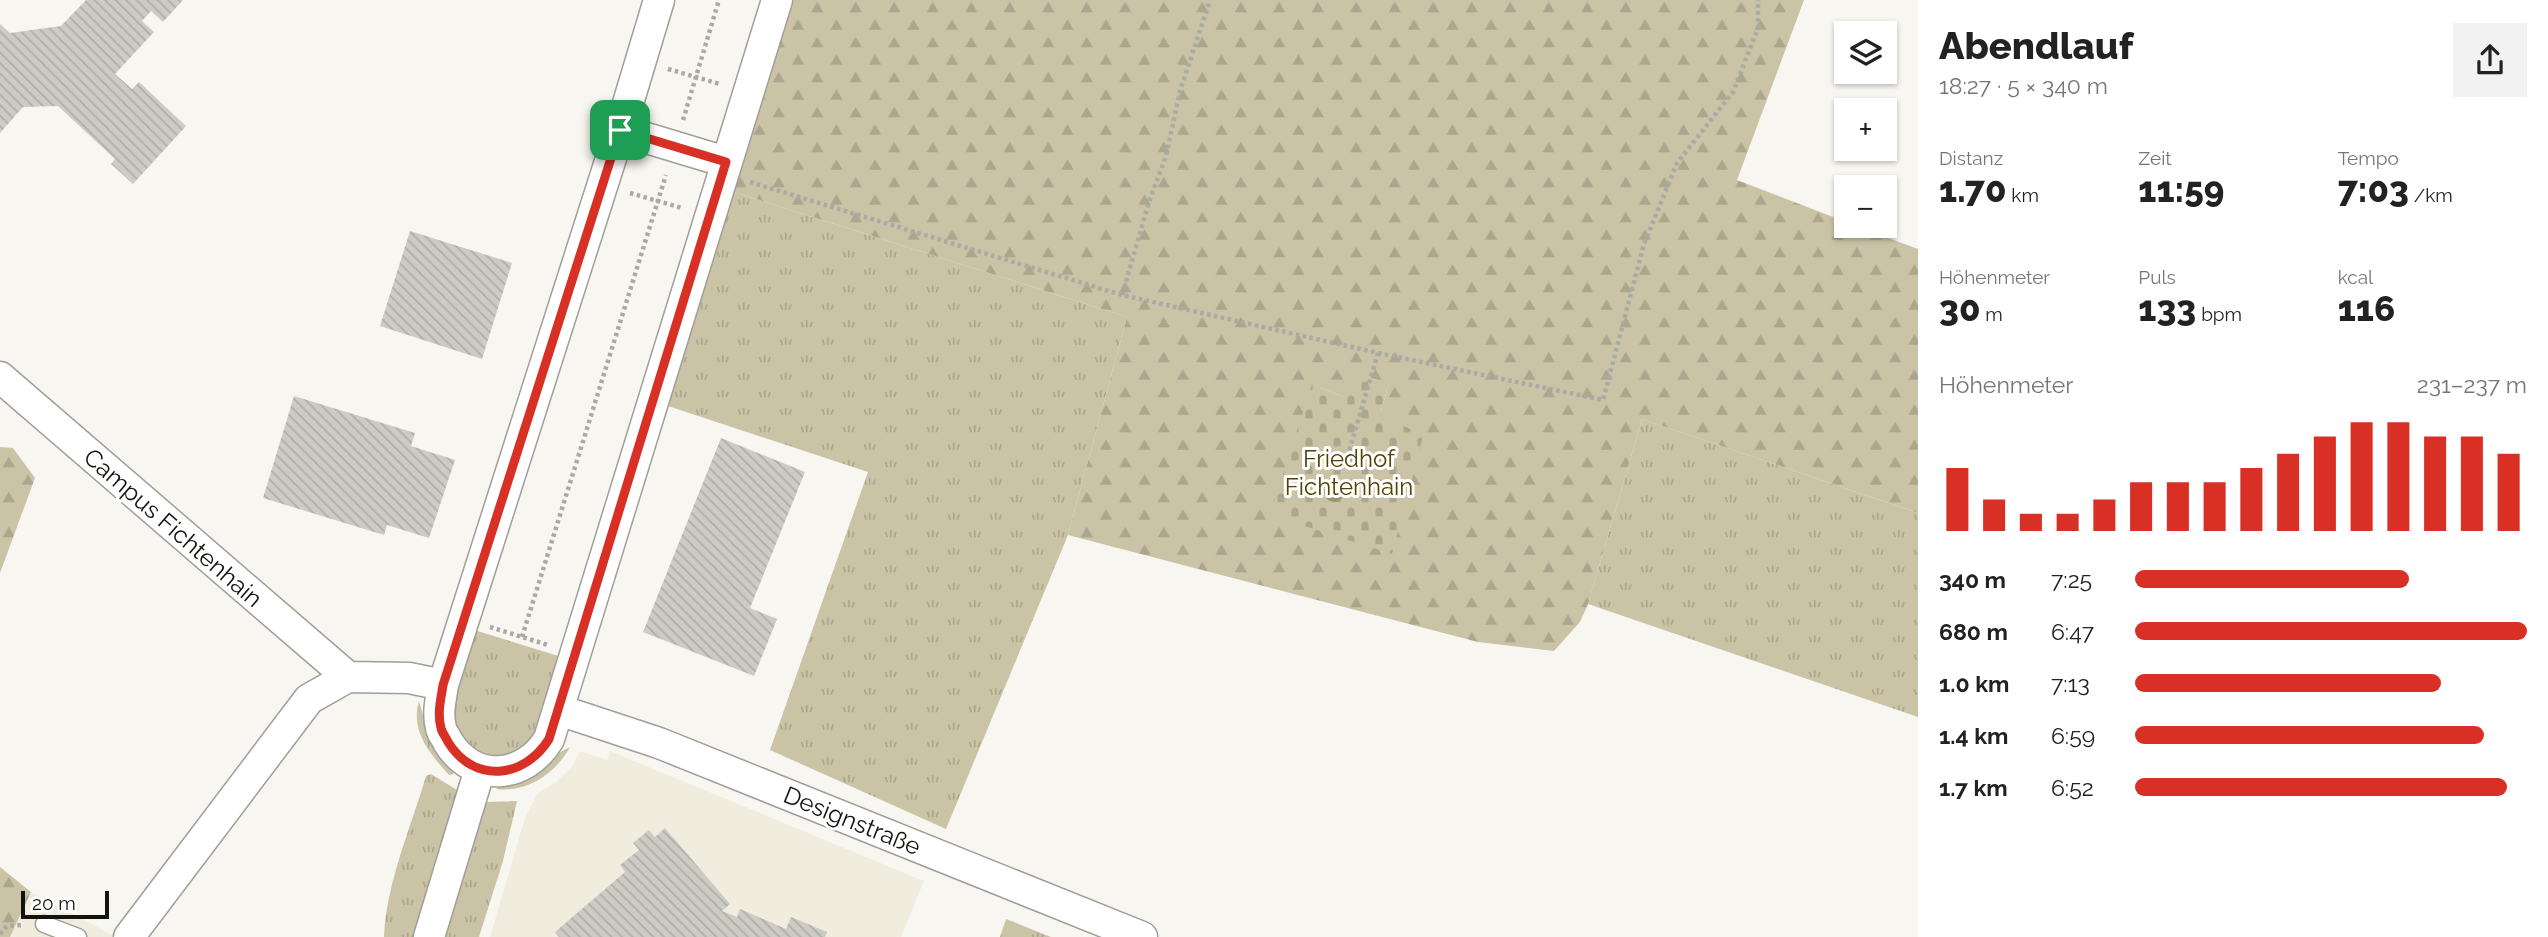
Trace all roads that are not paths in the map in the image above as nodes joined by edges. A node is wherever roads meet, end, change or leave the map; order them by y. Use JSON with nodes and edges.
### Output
{"nodes":[{"id":1,"x":659,"y":0,"type":"edge"},
{"id":2,"x":777,"y":0,"type":"edge"},
{"id":3,"x":620,"y":130,"type":"junction"},
{"id":4,"x":724,"y":168,"type":"junction"},
{"id":5,"x":0,"y":377,"type":"edge"},
{"id":6,"x":348,"y":677,"type":"junction"},
{"id":7,"x":443,"y":685,"type":"junction"},
{"id":8,"x":559,"y":710,"type":"junction"},
{"id":9,"x":480,"y":769,"type":"junction"},
{"id":10,"x":44,"y":924,"type":"dead end"},
{"id":11,"x":78,"y":937,"type":"edge"},
{"id":12,"x":129,"y":937,"type":"edge"},
{"id":13,"x":429,"y":937,"type":"edge"},
{"id":14,"x":1142,"y":937,"type":"edge"}],
"edges":[{"from":1,"to":3,"type":"street"},
{"from":2,"to":4,"type":"street"},
{"from":3,"to":4,"type":"street"},
{"from":3,"to":7,"type":"street"},
{"from":4,"to":8,"type":"street"},
{"from":5,"to":6,"type":"street","name":"Campus Fichtenhain"},
{"from":6,"to":7,"type":"street"},
{"from":6,"to":12,"type":"street"},
{"from":7,"to":9,"type":"street"},
{"from":8,"to":9,"type":"street"},
{"from":8,"to":14,"type":"street","name":"Designstraße"},
{"from":9,"to":13,"type":"street"},
{"from":10,"to":11,"type":"lane"}]}
